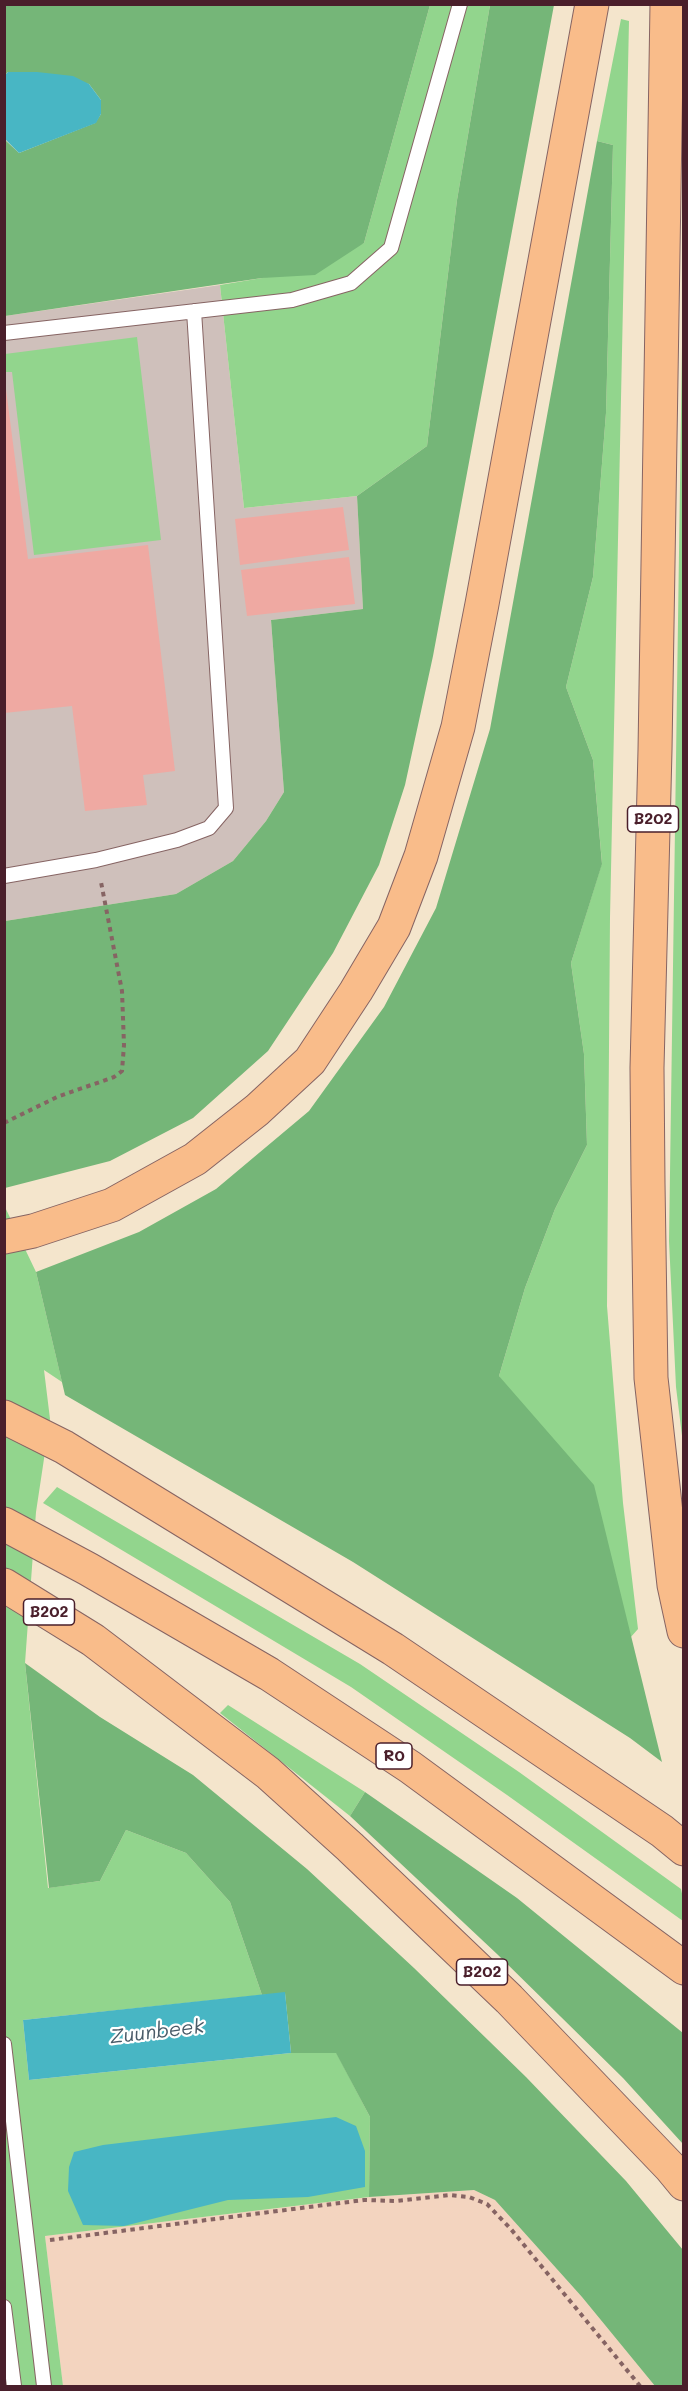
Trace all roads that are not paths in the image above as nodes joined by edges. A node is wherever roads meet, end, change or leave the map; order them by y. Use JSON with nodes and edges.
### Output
{"nodes":[{"id":1,"x":460,"y":4,"type":"edge"},
{"id":2,"x":592,"y":4,"type":"edge"},
{"id":3,"x":667,"y":4,"type":"edge"},
{"id":4,"x":194,"y":311,"type":"junction"},
{"id":5,"x":4,"y":333,"type":"edge"},
{"id":6,"x":4,"y":876,"type":"edge"},
{"id":7,"x":19,"y":1234,"type":"edge"},
{"id":8,"x":4,"y":1417,"type":"edge"},
{"id":9,"x":4,"y":1524,"type":"edge"},
{"id":10,"x":4,"y":1585,"type":"edge"},
{"id":11,"x":684,"y":1631,"type":"edge"},
{"id":12,"x":673,"y":1840,"type":"edge"},
{"id":13,"x":684,"y":1968,"type":"edge"},
{"id":14,"x":4,"y":2044,"type":"edge"},
{"id":15,"x":684,"y":2184,"type":"edge"},
{"id":16,"x":4,"y":2307,"type":"edge"},
{"id":17,"x":14,"y":2386,"type":"edge"},
{"id":18,"x":44,"y":2386,"type":"edge"}],
"edges":[{"from":1,"to":4,"type":"lane"},
{"from":2,"to":7,"type":"highway"},
{"from":3,"to":11,"type":"highway","number":"B202"},
{"from":4,"to":5,"type":"lane"},
{"from":4,"to":6,"type":"lane"},
{"from":8,"to":12,"type":"highway"},
{"from":9,"to":13,"type":"highway","number":"R0"},
{"from":10,"to":15,"type":"highway","number":"B202"},
{"from":14,"to":18,"type":"lane"},
{"from":16,"to":17,"type":"lane"}]}
